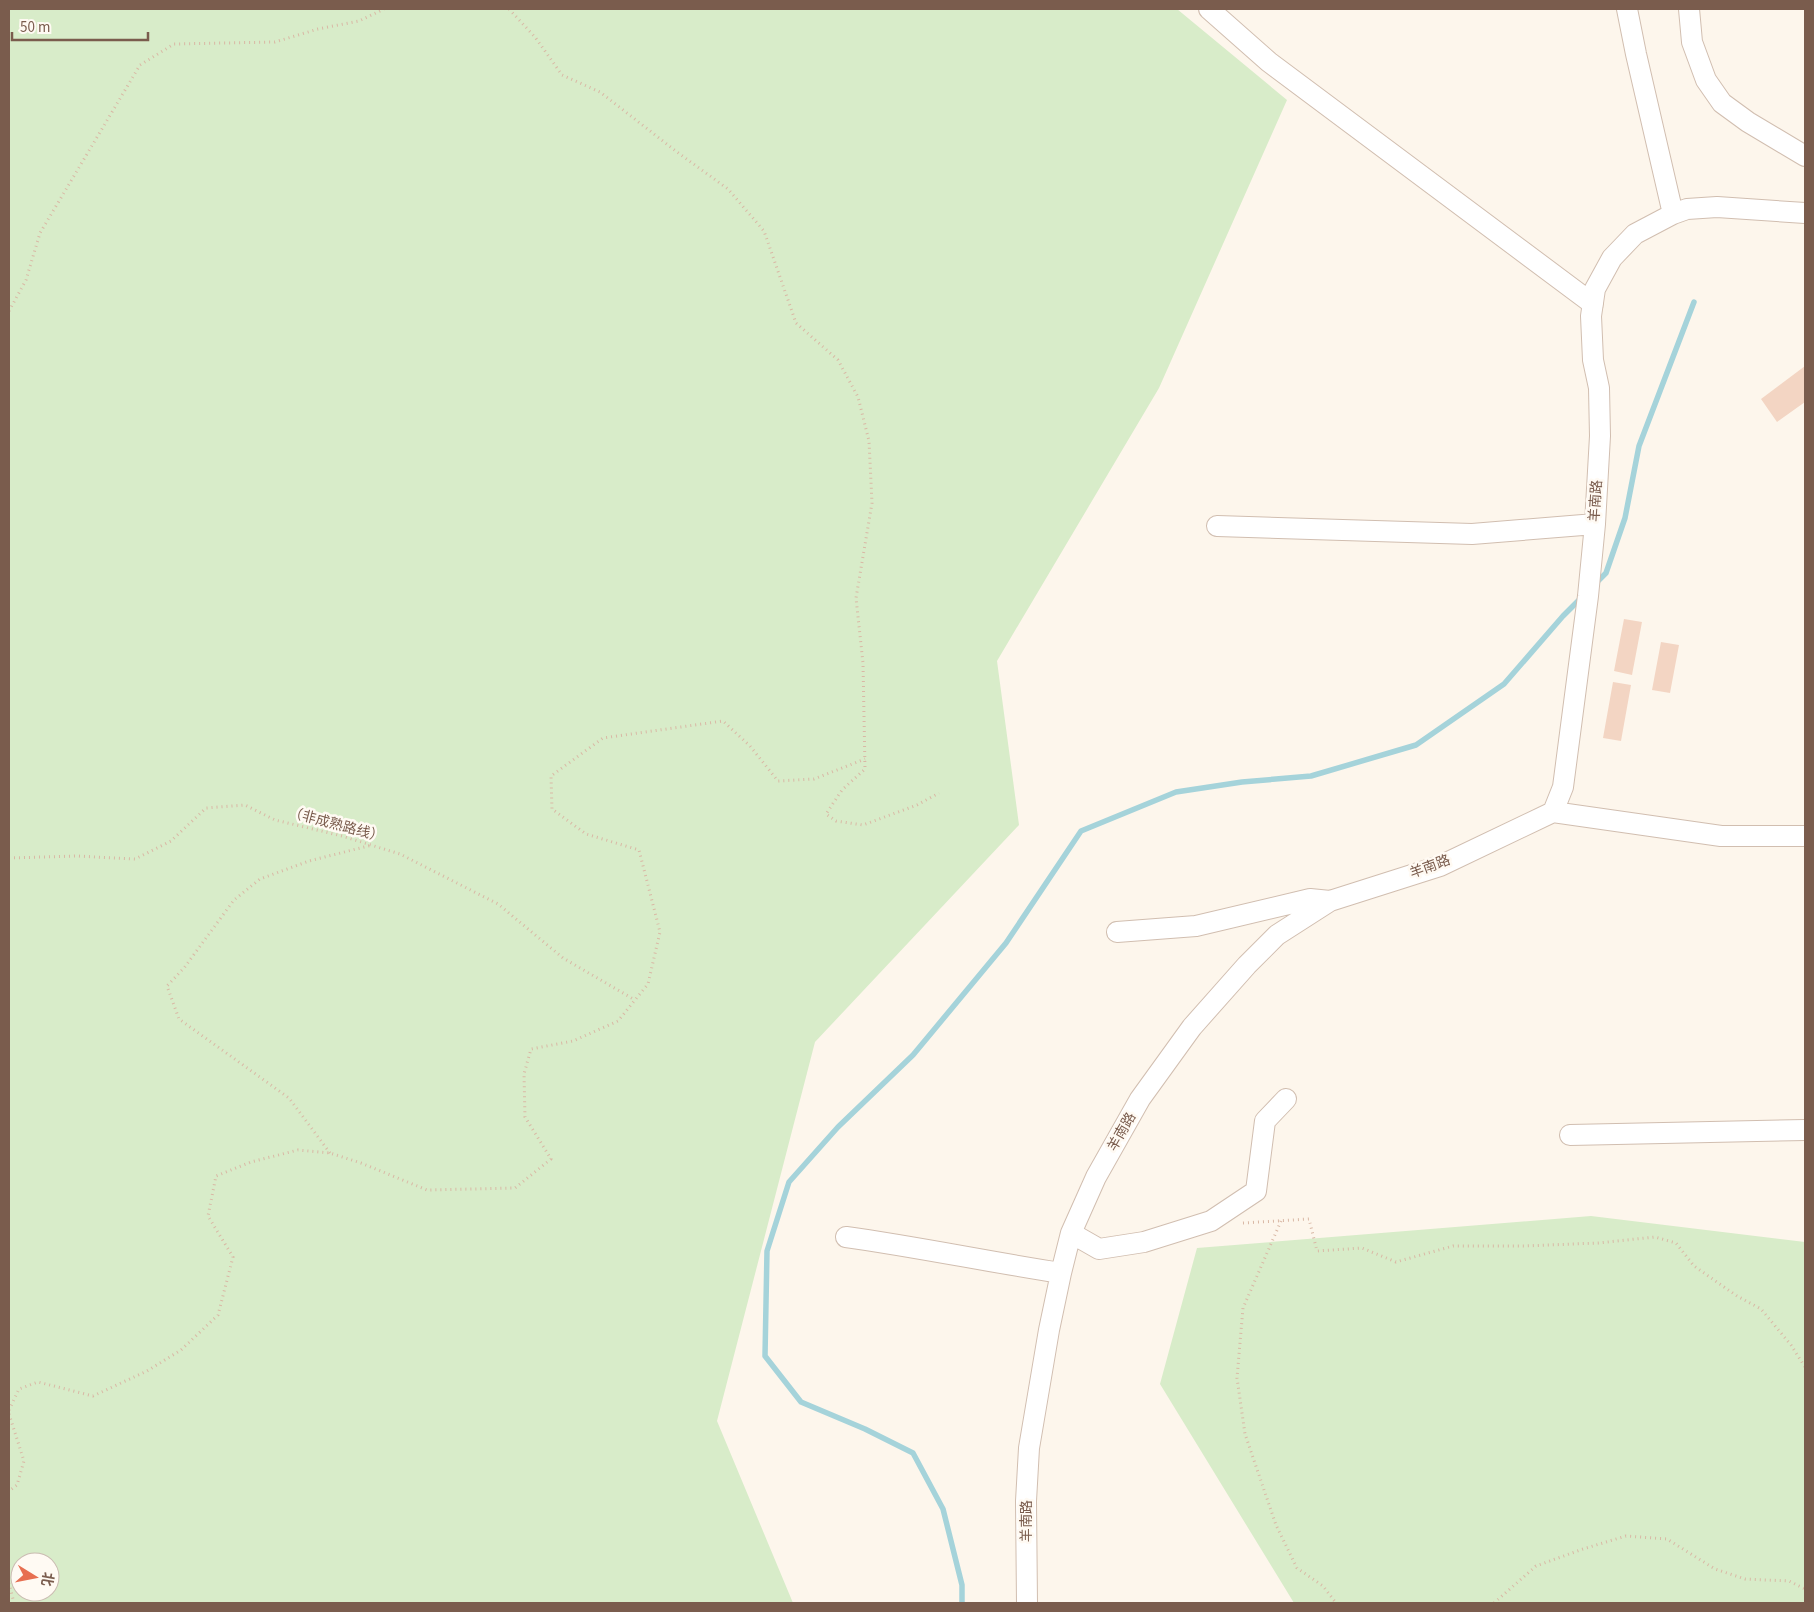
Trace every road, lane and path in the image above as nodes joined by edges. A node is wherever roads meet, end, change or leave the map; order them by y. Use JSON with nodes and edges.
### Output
{"nodes":[{"id":1,"x":384,"y":9,"type":"edge"},
{"id":2,"x":509,"y":9,"type":"edge"},
{"id":3,"x":1209,"y":9,"type":"edge"},
{"id":4,"x":1627,"y":9,"type":"edge"},
{"id":5,"x":1689,"y":9,"type":"edge"},
{"id":6,"x":1805,"y":156,"type":"edge"},
{"id":7,"x":1805,"y":213,"type":"edge"},
{"id":8,"x":1673,"y":214,"type":"junction"},
{"id":9,"x":1593,"y":304,"type":"junction"},
{"id":10,"x":9,"y":311,"type":"edge"},
{"id":11,"x":1595,"y":524,"type":"junction"},
{"id":12,"x":1217,"y":526,"type":"dead end"},
{"id":13,"x":865,"y":759,"type":"junction"},
{"id":14,"x":939,"y":793,"type":"dead end"},
{"id":15,"x":1553,"y":812,"type":"junction"},
{"id":16,"x":1805,"y":836,"type":"edge"},
{"id":17,"x":372,"y":845,"type":"junction"},
{"id":18,"x":9,"y":858,"type":"edge"},
{"id":19,"x":1330,"y":901,"type":"junction"},
{"id":20,"x":1117,"y":932,"type":"dead end"},
{"id":21,"x":635,"y":1000,"type":"junction"},
{"id":22,"x":1286,"y":1099,"type":"dead end"},
{"id":23,"x":1805,"y":1130,"type":"edge"},
{"id":24,"x":1570,"y":1135,"type":"dead end"},
{"id":25,"x":330,"y":1153,"type":"junction"},
{"id":26,"x":1211,"y":1221,"type":"junction"},
{"id":27,"x":1280,"y":1221,"type":"junction"},
{"id":28,"x":1071,"y":1233,"type":"junction"},
{"id":29,"x":846,"y":1237,"type":"dead end"},
{"id":30,"x":1061,"y":1274,"type":"junction"},
{"id":31,"x":1805,"y":1367,"type":"edge"},
{"id":32,"x":9,"y":1410,"type":"edge"},
{"id":33,"x":9,"y":1414,"type":"edge"},
{"id":34,"x":9,"y":1491,"type":"edge"},
{"id":35,"x":9,"y":1583,"type":"edge"},
{"id":36,"x":1805,"y":1590,"type":"edge"},
{"id":37,"x":14,"y":1603,"type":"edge"},
{"id":38,"x":1027,"y":1603,"type":"edge"},
{"id":39,"x":1336,"y":1603,"type":"edge"},
{"id":40,"x":1494,"y":1603,"type":"edge"}],
"edges":[{"from":1,"to":10,"type":"path"},
{"from":2,"to":13,"type":"path"},
{"from":3,"to":9,"type":"street"},
{"from":4,"to":8,"type":"street"},
{"from":5,"to":6,"type":"street"},
{"from":7,"to":8,"type":"street","name":"羊南路"},
{"from":8,"to":9,"type":"street","name":"羊南路"},
{"from":9,"to":11,"type":"street","name":"羊南路"},
{"from":11,"to":12,"type":"street"},
{"from":11,"to":15,"type":"street","name":"羊南路"},
{"from":13,"to":14,"type":"path"},
{"from":13,"to":21,"type":"path"},
{"from":15,"to":16,"type":"street"},
{"from":15,"to":19,"type":"street","name":"羊南路"},
{"from":17,"to":18,"type":"path","name":"（非成熟路线）"},
{"from":17,"to":21,"type":"path","name":"（非成熟路线）"},
{"from":17,"to":25,"type":"path"},
{"from":19,"to":20,"type":"street"},
{"from":19,"to":28,"type":"street","name":"羊南路"},
{"from":21,"to":25,"type":"path"},
{"from":22,"to":26,"type":"street"},
{"from":23,"to":24,"type":"street"},
{"from":25,"to":32,"type":"path"},
{"from":26,"to":27,"type":"path"},
{"from":26,"to":28,"type":"street"},
{"from":27,"to":31,"type":"path"},
{"from":27,"to":39,"type":"path"},
{"from":28,"to":30,"type":"street","name":"羊南路"},
{"from":29,"to":30,"type":"street"},
{"from":30,"to":38,"type":"street","name":"羊南路"},
{"from":33,"to":34,"type":"path"},
{"from":35,"to":37,"type":"path"},
{"from":36,"to":40,"type":"path"}]}
